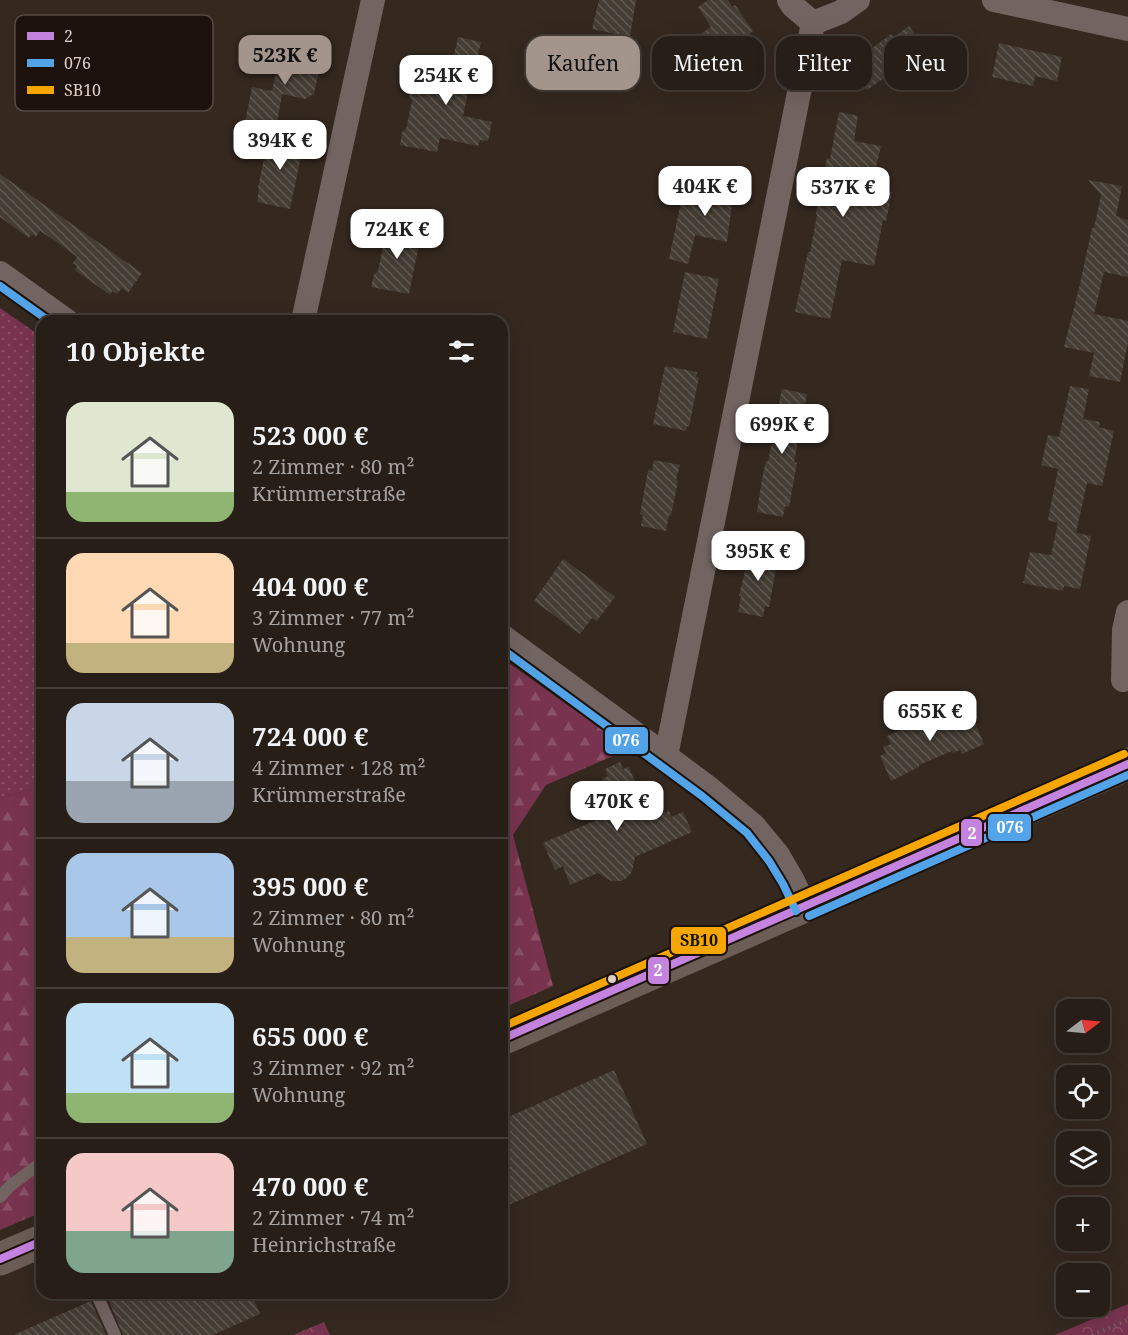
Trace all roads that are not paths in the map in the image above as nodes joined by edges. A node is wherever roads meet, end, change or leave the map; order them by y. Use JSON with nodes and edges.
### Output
{"nodes":[{"id":1,"x":373,"y":0,"type":"edge"},
{"id":2,"x":789,"y":0,"type":"edge"},
{"id":3,"x":858,"y":0,"type":"edge"},
{"id":4,"x":994,"y":0,"type":"edge"},
{"id":5,"x":813,"y":23,"type":"junction"},
{"id":6,"x":1128,"y":29,"type":"edge"},
{"id":7,"x":0,"y":273,"type":"edge"},
{"id":8,"x":59,"y":315,"type":"edge"},
{"id":9,"x":304,"y":315,"type":"edge"},
{"id":10,"x":1128,"y":612,"type":"edge"},
{"id":11,"x":508,"y":640,"type":"edge"},
{"id":12,"x":1123,"y":680,"type":"dead end"},
{"id":13,"x":666,"y":756,"type":"junction"},
{"id":14,"x":1128,"y":764,"type":"edge"},
{"id":15,"x":805,"y":906,"type":"junction"},
{"id":16,"x":508,"y":1036,"type":"edge"},
{"id":17,"x":36,"y":1166,"type":"edge"},
{"id":18,"x":0,"y":1197,"type":"edge"},
{"id":19,"x":36,"y":1242,"type":"edge"},
{"id":20,"x":2,"y":1252,"type":"edge"},
{"id":21,"x":99,"y":1299,"type":"edge"},
{"id":22,"x":115,"y":1335,"type":"edge"}],
"edges":[{"from":1,"to":9,"type":"street"},
{"from":2,"to":5,"type":"street"},
{"from":3,"to":5,"type":"street"},
{"from":4,"to":6,"type":"street"},
{"from":5,"to":13,"type":"street"},
{"from":7,"to":8,"type":"street"},
{"from":10,"to":12,"type":"street"},
{"from":11,"to":13,"type":"street"},
{"from":13,"to":15,"type":"street"},
{"from":14,"to":15,"type":"main road"},
{"from":15,"to":16,"type":"main road"},
{"from":17,"to":18,"type":"lane"},
{"from":19,"to":20,"type":"main road"},
{"from":21,"to":22,"type":"lane"}]}
